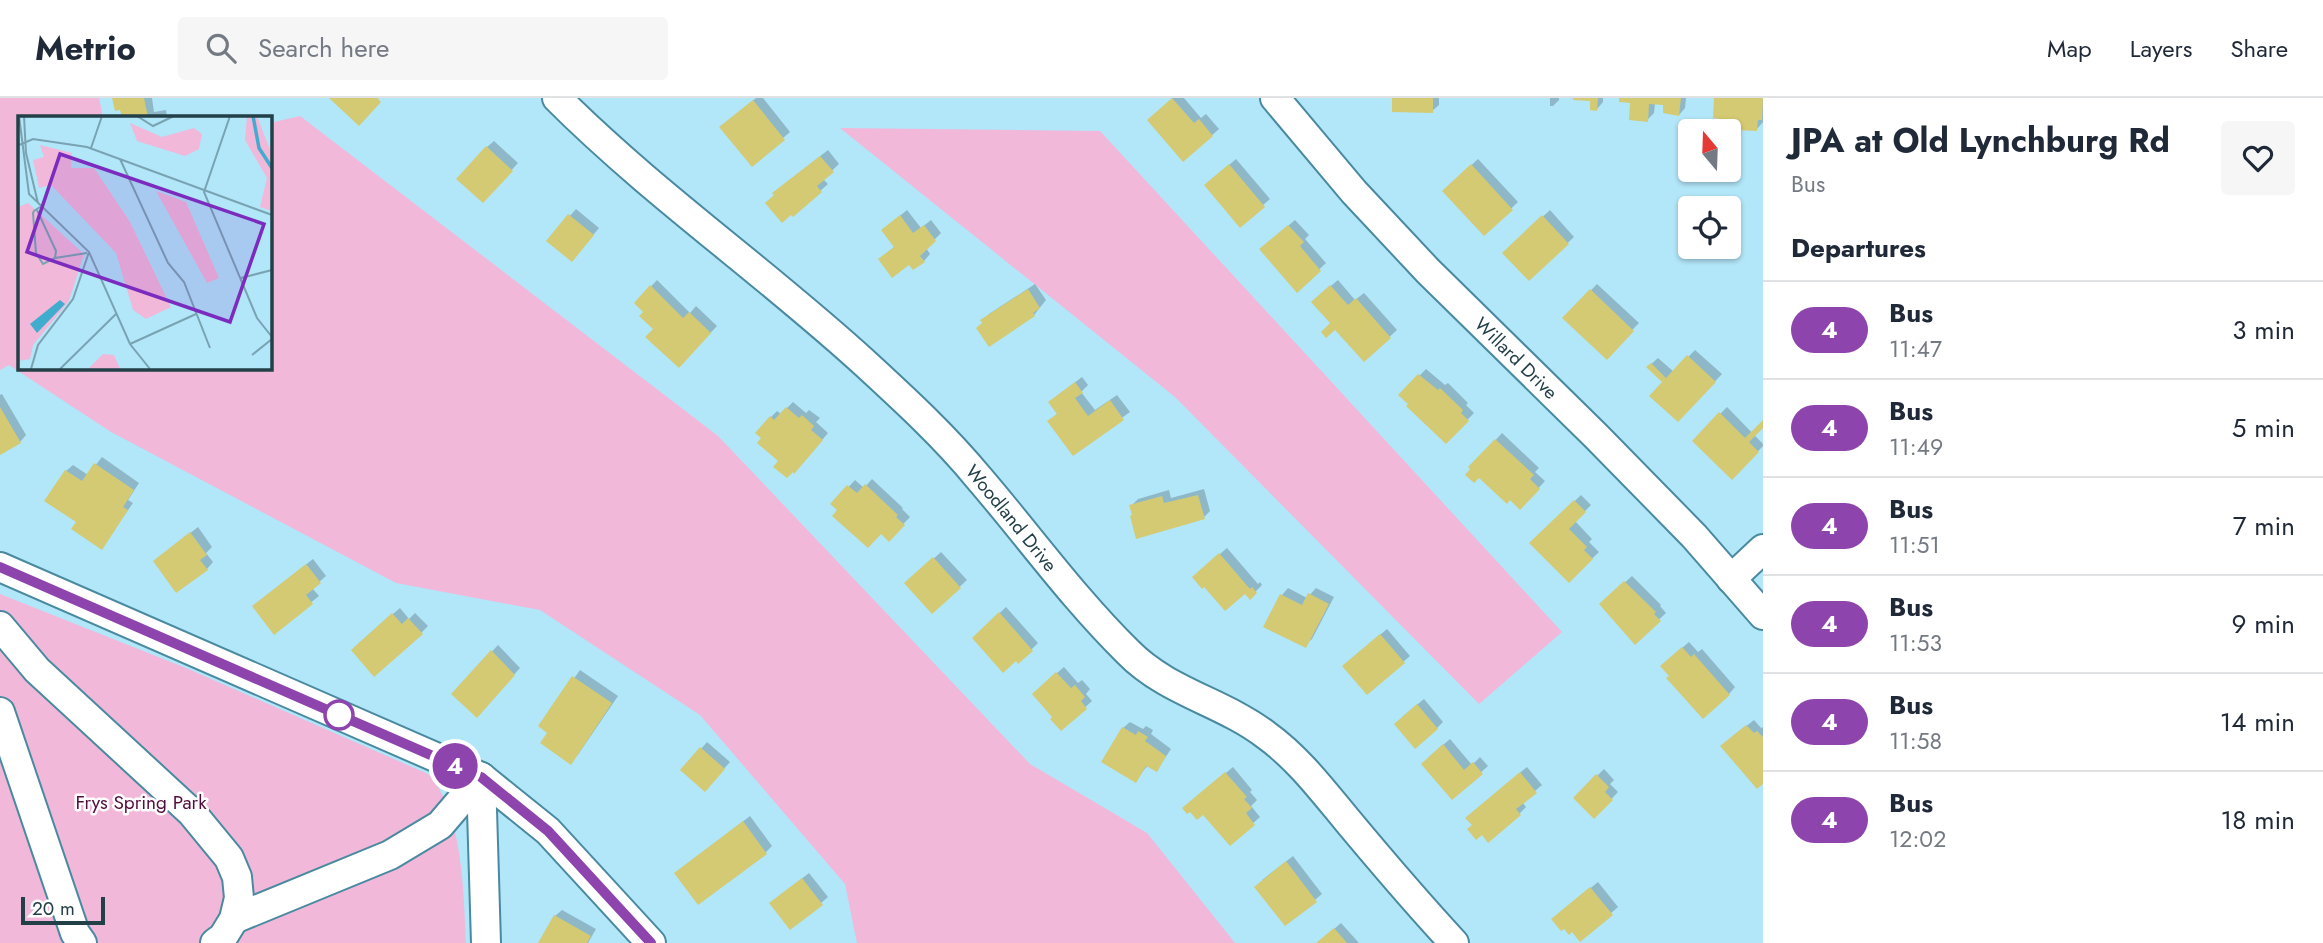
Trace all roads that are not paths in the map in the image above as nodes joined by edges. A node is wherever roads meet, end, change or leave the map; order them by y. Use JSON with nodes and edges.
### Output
{"nodes":[{"id":1,"x":556,"y":98,"type":"edge"},
{"id":2,"x":1275,"y":98,"type":"edge"},
{"id":3,"x":1763,"y":549,"type":"edge"},
{"id":4,"x":0,"y":567,"type":"edge"},
{"id":5,"x":1731,"y":579,"type":"junction"},
{"id":6,"x":1763,"y":615,"type":"edge"},
{"id":7,"x":0,"y":625,"type":"edge"},
{"id":8,"x":0,"y":712,"type":"edge"},
{"id":9,"x":481,"y":777,"type":"junction"},
{"id":10,"x":234,"y":919,"type":"junction"},
{"id":11,"x":82,"y":943,"type":"edge"},
{"id":12,"x":215,"y":943,"type":"edge"},
{"id":13,"x":486,"y":943,"type":"edge"},
{"id":14,"x":651,"y":943,"type":"edge"},
{"id":15,"x":1454,"y":943,"type":"edge"}],
"edges":[{"from":1,"to":15,"type":"street","name":"Woodland Drive"},
{"from":2,"to":5,"type":"street","name":"Willard Drive"},
{"from":3,"to":5,"type":"street"},
{"from":4,"to":9,"type":"street"},
{"from":5,"to":6,"type":"street","name":"Willard Drive"},
{"from":7,"to":10,"type":"street"},
{"from":8,"to":11,"type":"street"},
{"from":9,"to":10,"type":"street"},
{"from":9,"to":13,"type":"street"},
{"from":9,"to":14,"type":"street"},
{"from":10,"to":12,"type":"street"}]}
